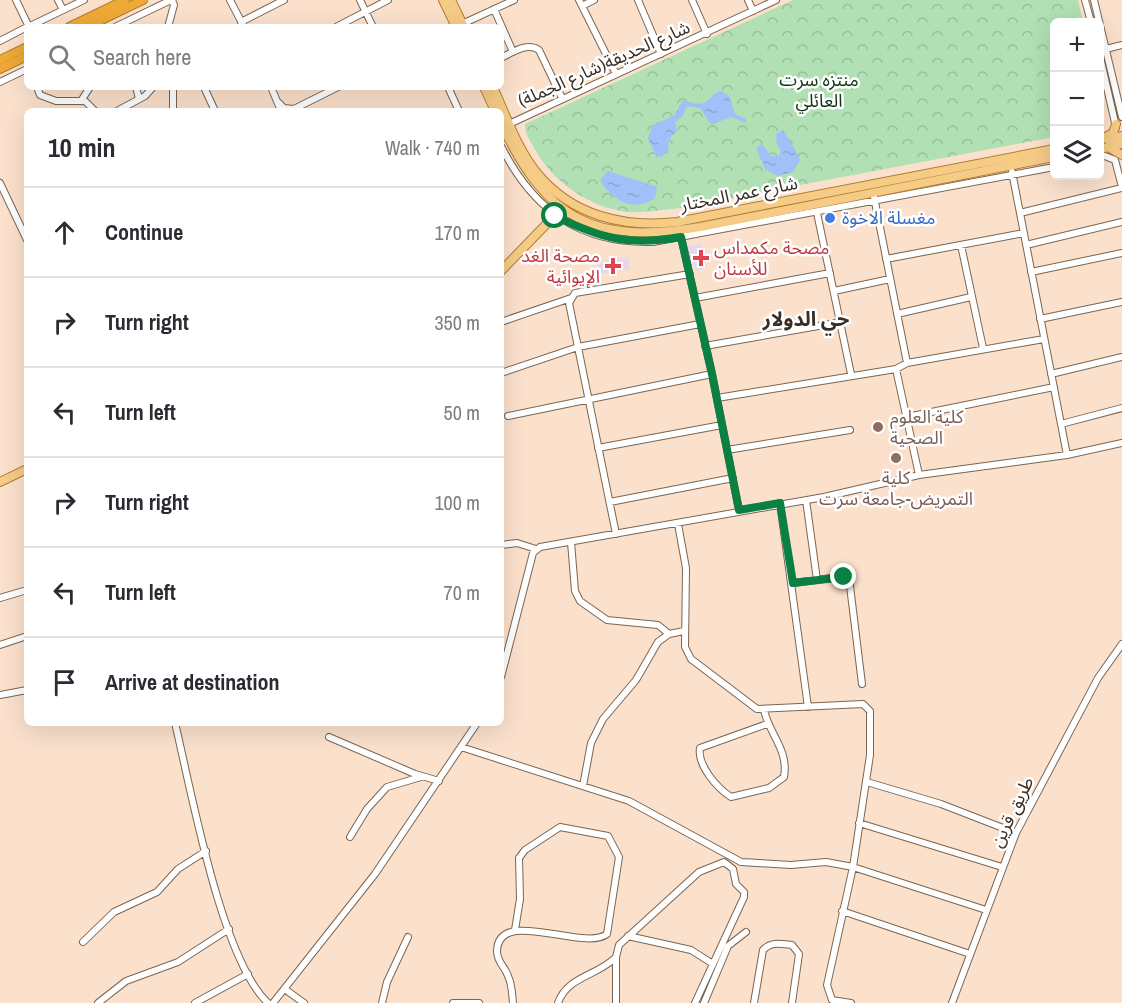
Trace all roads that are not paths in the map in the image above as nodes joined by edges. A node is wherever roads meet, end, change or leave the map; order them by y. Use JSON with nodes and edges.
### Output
{"nodes":[{"id":1,"x":16,"y":0,"type":"edge"},
{"id":2,"x":58,"y":0,"type":"edge"},
{"id":3,"x":84,"y":0,"type":"edge"},
{"id":4,"x":125,"y":0,"type":"edge"},
{"id":5,"x":143,"y":0,"type":"edge"},
{"id":6,"x":172,"y":0,"type":"edge"},
{"id":7,"x":230,"y":0,"type":"edge"},
{"id":8,"x":284,"y":0,"type":"edge"},
{"id":9,"x":360,"y":0,"type":"edge"},
{"id":10,"x":388,"y":0,"type":"edge"},
{"id":11,"x":443,"y":0,"type":"edge"},
{"id":12,"x":452,"y":0,"type":"edge"},
{"id":13,"x":514,"y":0,"type":"edge"},
{"id":14,"x":594,"y":0,"type":"edge"},
{"id":15,"x":638,"y":0,"type":"edge"},
{"id":16,"x":693,"y":0,"type":"edge"},
{"id":17,"x":748,"y":0,"type":"edge"},
{"id":18,"x":776,"y":0,"type":"edge"},
{"id":19,"x":1086,"y":0,"type":"edge"},
{"id":20,"x":1094,"y":0,"type":"edge"},
{"id":21,"x":580,"y":3,"type":"edge"},
{"id":22,"x":494,"y":9,"type":"junction"},
{"id":23,"x":63,"y":10,"type":"junction"},
{"id":24,"x":753,"y":11,"type":"junction"},
{"id":25,"x":366,"y":12,"type":"junction"},
{"id":26,"x":1090,"y":18,"type":"edge"},
{"id":27,"x":27,"y":24,"type":"edge"},
{"id":28,"x":34,"y":24,"type":"edge"},
{"id":29,"x":75,"y":24,"type":"edge"},
{"id":30,"x":93,"y":24,"type":"edge"},
{"id":31,"x":121,"y":24,"type":"edge"},
{"id":32,"x":169,"y":24,"type":"edge"},
{"id":33,"x":242,"y":24,"type":"edge"},
{"id":34,"x":342,"y":24,"type":"edge"},
{"id":35,"x":372,"y":24,"type":"edge"},
{"id":36,"x":459,"y":24,"type":"edge"},
{"id":37,"x":459,"y":24,"type":"edge"},
{"id":38,"x":464,"y":24,"type":"edge"},
{"id":39,"x":501,"y":24,"type":"edge"},
{"id":40,"x":24,"y":29,"type":"edge"},
{"id":41,"x":504,"y":32,"type":"edge"},
{"id":42,"x":707,"y":34,"type":"junction"},
{"id":43,"x":0,"y":41,"type":"edge"},
{"id":44,"x":1122,"y":45,"type":"edge"},
{"id":45,"x":24,"y":48,"type":"edge"},
{"id":46,"x":1106,"y":49,"type":"junction"},
{"id":47,"x":513,"y":52,"type":"junction"},
{"id":48,"x":662,"y":54,"type":"junction"},
{"id":49,"x":504,"y":56,"type":"edge"},
{"id":50,"x":24,"y":57,"type":"edge"},
{"id":51,"x":0,"y":60,"type":"edge"},
{"id":52,"x":0,"y":69,"type":"edge"},
{"id":53,"x":24,"y":70,"type":"edge"},
{"id":54,"x":1104,"y":70,"type":"edge"},
{"id":55,"x":616,"y":74,"type":"junction"},
{"id":56,"x":0,"y":82,"type":"edge"},
{"id":57,"x":38,"y":90,"type":"edge"},
{"id":58,"x":88,"y":90,"type":"edge"},
{"id":59,"x":137,"y":90,"type":"edge"},
{"id":60,"x":150,"y":90,"type":"edge"},
{"id":61,"x":173,"y":90,"type":"edge"},
{"id":62,"x":205,"y":90,"type":"edge"},
{"id":63,"x":272,"y":90,"type":"edge"},
{"id":64,"x":332,"y":90,"type":"edge"},
{"id":65,"x":449,"y":90,"type":"edge"},
{"id":66,"x":485,"y":90,"type":"edge"},
{"id":67,"x":494,"y":90,"type":"edge"},
{"id":68,"x":562,"y":98,"type":"junction"},
{"id":69,"x":139,"y":99,"type":"junction"},
{"id":70,"x":81,"y":101,"type":"junction"},
{"id":71,"x":278,"y":102,"type":"junction"},
{"id":72,"x":92,"y":108,"type":"edge"},
{"id":73,"x":125,"y":108,"type":"edge"},
{"id":74,"x":173,"y":108,"type":"edge"},
{"id":75,"x":214,"y":108,"type":"edge"},
{"id":76,"x":281,"y":108,"type":"edge"},
{"id":77,"x":284,"y":108,"type":"edge"},
{"id":78,"x":296,"y":108,"type":"edge"},
{"id":79,"x":458,"y":108,"type":"edge"},
{"id":80,"x":494,"y":108,"type":"edge"},
{"id":81,"x":499,"y":108,"type":"edge"},
{"id":82,"x":1119,"y":121,"type":"edge"},
{"id":83,"x":504,"y":125,"type":"edge"},
{"id":84,"x":1104,"y":138,"type":"edge"},
{"id":85,"x":1104,"y":141,"type":"edge"},
{"id":86,"x":1121,"y":144,"type":"edge"},
{"id":87,"x":1104,"y":148,"type":"edge"},
{"id":88,"x":1050,"y":150,"type":"edge"},
{"id":89,"x":504,"y":152,"type":"edge"},
{"id":90,"x":1104,"y":156,"type":"edge"},
{"id":91,"x":1050,"y":158,"type":"edge"},
{"id":92,"x":1010,"y":166,"type":"junction"},
{"id":93,"x":523,"y":167,"type":"junction"},
{"id":94,"x":1050,"y":168,"type":"edge"},
{"id":95,"x":516,"y":174,"type":"junction"},
{"id":96,"x":1013,"y":176,"type":"junction"},
{"id":97,"x":0,"y":183,"type":"edge"},
{"id":98,"x":1122,"y":188,"type":"edge"},
{"id":99,"x":873,"y":192,"type":"junction"},
{"id":100,"x":875,"y":203,"type":"junction"},
{"id":101,"x":562,"y":208,"type":"junction"},
{"id":102,"x":817,"y":213,"type":"junction"},
{"id":103,"x":1020,"y":213,"type":"junction"},
{"id":104,"x":555,"y":216,"type":"junction"},
{"id":105,"x":1122,"y":222,"type":"edge"},
{"id":106,"x":607,"y":229,"type":"junction"},
{"id":107,"x":1024,"y":233,"type":"junction"},
{"id":108,"x":24,"y":234,"type":"edge"},
{"id":109,"x":681,"y":237,"type":"junction"},
{"id":110,"x":604,"y":238,"type":"junction"},
{"id":111,"x":961,"y":245,"type":"junction"},
{"id":112,"x":1026,"y":245,"type":"junction"},
{"id":113,"x":1122,"y":253,"type":"edge"},
{"id":114,"x":886,"y":259,"type":"junction"},
{"id":115,"x":504,"y":266,"type":"edge"},
{"id":116,"x":1031,"y":272,"type":"junction"},
{"id":117,"x":830,"y":273,"type":"junction"},
{"id":118,"x":690,"y":274,"type":"junction"},
{"id":119,"x":890,"y":279,"type":"junction"},
{"id":120,"x":834,"y":291,"type":"junction"},
{"id":121,"x":971,"y":297,"type":"junction"},
{"id":122,"x":571,"y":298,"type":"junction"},
{"id":123,"x":695,"y":298,"type":"junction"},
{"id":124,"x":1122,"y":302,"type":"edge"},
{"id":125,"x":897,"y":314,"type":"junction"},
{"id":126,"x":1040,"y":319,"type":"junction"},
{"id":127,"x":504,"y":321,"type":"edge"},
{"id":128,"x":841,"y":322,"type":"junction"},
{"id":129,"x":700,"y":324,"type":"junction"},
{"id":130,"x":1044,"y":339,"type":"junction"},
{"id":131,"x":705,"y":346,"type":"junction"},
{"id":132,"x":578,"y":347,"type":"junction"},
{"id":133,"x":983,"y":348,"type":"junction"},
{"id":134,"x":1122,"y":357,"type":"edge"},
{"id":135,"x":907,"y":363,"type":"junction"},
{"id":136,"x":896,"y":369,"type":"junction"},
{"id":137,"x":504,"y":372,"type":"edge"},
{"id":138,"x":712,"y":374,"type":"junction"},
{"id":139,"x":851,"y":374,"type":"junction"},
{"id":140,"x":1051,"y":374,"type":"junction"},
{"id":141,"x":1054,"y":387,"type":"junction"},
{"id":142,"x":717,"y":398,"type":"junction"},
{"id":143,"x":587,"y":399,"type":"junction"},
{"id":144,"x":1122,"y":408,"type":"edge"},
{"id":145,"x":508,"y":416,"type":"dead end"},
{"id":146,"x":907,"y":417,"type":"junction"},
{"id":147,"x":1061,"y":424,"type":"junction"},
{"id":148,"x":723,"y":425,"type":"junction"},
{"id":149,"x":850,"y":430,"type":"dead end"},
{"id":150,"x":1122,"y":443,"type":"edge"},
{"id":151,"x":598,"y":448,"type":"junction"},
{"id":152,"x":727,"y":450,"type":"junction"},
{"id":153,"x":1067,"y":454,"type":"junction"},
{"id":154,"x":24,"y":470,"type":"edge"},
{"id":155,"x":919,"y":475,"type":"junction"},
{"id":156,"x":733,"y":478,"type":"junction"},
{"id":157,"x":0,"y":482,"type":"edge"},
{"id":158,"x":806,"y":500,"type":"junction"},
{"id":159,"x":610,"y":502,"type":"junction"},
{"id":160,"x":780,"y":503,"type":"junction"},
{"id":161,"x":739,"y":510,"type":"junction"},
{"id":162,"x":678,"y":524,"type":"junction"},
{"id":163,"x":616,"y":534,"type":"junction"},
{"id":164,"x":571,"y":542,"type":"junction"},
{"id":165,"x":504,"y":545,"type":"edge"},
{"id":166,"x":536,"y":549,"type":"junction"},
{"id":167,"x":817,"y":580,"type":"junction"},
{"id":168,"x":793,"y":583,"type":"junction"},
{"id":169,"x":24,"y":591,"type":"edge"},
{"id":170,"x":0,"y":598,"type":"edge"},
{"id":171,"x":684,"y":631,"type":"junction"},
{"id":172,"x":669,"y":634,"type":"junction"},
{"id":173,"x":24,"y":637,"type":"edge"},
{"id":174,"x":1122,"y":644,"type":"edge"},
{"id":175,"x":0,"y":645,"type":"edge"},
{"id":176,"x":504,"y":657,"type":"edge"},
{"id":177,"x":862,"y":684,"type":"dead end"},
{"id":178,"x":24,"y":691,"type":"edge"},
{"id":179,"x":0,"y":695,"type":"edge"},
{"id":180,"x":808,"y":707,"type":"junction"},
{"id":181,"x":764,"y":710,"type":"junction"},
{"id":182,"x":767,"y":724,"type":"junction"},
{"id":183,"x":176,"y":726,"type":"edge"},
{"id":184,"x":475,"y":726,"type":"edge"},
{"id":185,"x":329,"y":737,"type":"dead end"},
{"id":186,"x":461,"y":747,"type":"junction"},
{"id":187,"x":421,"y":777,"type":"junction"},
{"id":188,"x":439,"y":781,"type":"junction"},
{"id":189,"x":867,"y":782,"type":"junction"},
{"id":190,"x":583,"y":786,"type":"junction"},
{"id":191,"x":859,"y":823,"type":"junction"},
{"id":192,"x":1016,"y":833,"type":"junction"},
{"id":193,"x":350,"y":837,"type":"dead end"},
{"id":194,"x":207,"y":851,"type":"junction"},
{"id":195,"x":853,"y":867,"type":"junction"},
{"id":196,"x":1002,"y":867,"type":"junction"},
{"id":197,"x":986,"y":910,"type":"junction"},
{"id":198,"x":842,"y":911,"type":"junction"},
{"id":199,"x":228,"y":929,"type":"junction"},
{"id":200,"x":515,"y":930,"type":"junction"},
{"id":201,"x":746,"y":932,"type":"dead end"},
{"id":202,"x":628,"y":936,"type":"junction"},
{"id":203,"x":408,"y":937,"type":"dead end"},
{"id":204,"x":83,"y":942,"type":"dead end"},
{"id":205,"x":970,"y":954,"type":"junction"},
{"id":206,"x":616,"y":957,"type":"junction"},
{"id":207,"x":713,"y":964,"type":"junction"},
{"id":208,"x":248,"y":974,"type":"junction"},
{"id":209,"x":286,"y":990,"type":"junction"},
{"id":210,"x":294,"y":996,"type":"junction"},
{"id":211,"x":98,"y":1003,"type":"edge"},
{"id":212,"x":195,"y":1003,"type":"edge"},
{"id":213,"x":268,"y":1003,"type":"edge"},
{"id":214,"x":273,"y":1003,"type":"edge"},
{"id":215,"x":289,"y":1003,"type":"edge"},
{"id":216,"x":303,"y":1003,"type":"edge"},
{"id":217,"x":382,"y":1003,"type":"edge"},
{"id":218,"x":453,"y":1003,"type":"edge"},
{"id":219,"x":479,"y":1003,"type":"edge"},
{"id":220,"x":513,"y":1003,"type":"edge"},
{"id":221,"x":558,"y":1003,"type":"edge"},
{"id":222,"x":616,"y":1003,"type":"edge"},
{"id":223,"x":695,"y":1003,"type":"edge"},
{"id":224,"x":704,"y":1003,"type":"edge"},
{"id":225,"x":754,"y":1003,"type":"edge"},
{"id":226,"x":792,"y":1003,"type":"edge"},
{"id":227,"x":851,"y":1003,"type":"edge"},
{"id":228,"x":952,"y":1003,"type":"edge"}],
"edges":[{"from":1,"to":27,"type":"street"},
{"from":2,"to":23,"type":"street"},
{"from":3,"to":23,"type":"street"},
{"from":4,"to":29,"type":"highway"},
{"from":5,"to":30,"type":"highway"},
{"from":6,"to":31,"type":"street"},
{"from":6,"to":32,"type":"street"},
{"from":7,"to":33,"type":"street"},
{"from":8,"to":33,"type":"street"},
{"from":9,"to":25,"type":"street"},
{"from":10,"to":25,"type":"street"},
{"from":11,"to":36,"type":"main road"},
{"from":12,"to":37,"type":"main road"},
{"from":13,"to":22,"type":"street"},
{"from":14,"to":21,"type":"street"},
{"from":15,"to":48,"type":"street"},
{"from":16,"to":42,"type":"street"},
{"from":17,"to":24,"type":"street"},
{"from":18,"to":24,"type":"street","name":"شارع الحديقة(شارع الجملة)"},
{"from":19,"to":26,"type":"street"},
{"from":20,"to":46,"type":"street"},
{"from":21,"to":55,"type":"street"},
{"from":22,"to":38,"type":"street"},
{"from":22,"to":39,"type":"street"},
{"from":23,"to":28,"type":"street"},
{"from":24,"to":42,"type":"street","name":"شارع الحديقة(شارع الجملة)"},
{"from":25,"to":34,"type":"street"},
{"from":25,"to":35,"type":"street"},
{"from":40,"to":43,"type":"street"},
{"from":41,"to":47,"type":"street"},
{"from":42,"to":48,"type":"street","name":"شارع الحديقة(شارع الجملة)"},
{"from":44,"to":46,"type":"street"},
{"from":45,"to":51,"type":"highway"},
{"from":46,"to":82,"type":"street"},
{"from":47,"to":49,"type":"street"},
{"from":47,"to":68,"type":"street"},
{"from":48,"to":55,"type":"street","name":"شارع الحديقة(شارع الجملة)"},
{"from":50,"to":52,"type":"highway"},
{"from":53,"to":56,"type":"street"},
{"from":54,"to":82,"type":"street"},
{"from":55,"to":68,"type":"street","name":"شارع الحديقة(شارع الجملة)"},
{"from":57,"to":70,"type":"street"},
{"from":58,"to":70,"type":"street"},
{"from":59,"to":69,"type":"street"},
{"from":60,"to":69,"type":"street"},
{"from":61,"to":74,"type":"street"},
{"from":62,"to":75,"type":"street"},
{"from":63,"to":71,"type":"street"},
{"from":64,"to":78,"type":"street"},
{"from":65,"to":79,"type":"street"},
{"from":66,"to":80,"type":"main road"},
{"from":67,"to":81,"type":"main road","name":"شارع عمر المختار"},
{"from":68,"to":83,"type":"street","name":"شارع الحديقة(شارع الجملة)"},
{"from":69,"to":73,"type":"street"},
{"from":70,"to":72,"type":"street"},
{"from":71,"to":76,"type":"street"},
{"from":71,"to":77,"type":"street"},
{"from":82,"to":84,"type":"main road"},
{"from":82,"to":86,"type":"street"},
{"from":83,"to":88,"type":"main road","name":"شارع عمر المختار"},
{"from":83,"to":93,"type":"main road"},
{"from":85,"to":86,"type":"main road"},
{"from":86,"to":87,"type":"main road"},
{"from":89,"to":95,"type":"street"},
{"from":90,"to":98,"type":"street"},
{"from":91,"to":92,"type":"main road"},
{"from":92,"to":96,"type":"street"},
{"from":92,"to":99,"type":"main road"},
{"from":93,"to":95,"type":"main road"},
{"from":93,"to":101,"type":"main road"},
{"from":94,"to":96,"type":"street"},
{"from":95,"to":104,"type":"street"},
{"from":96,"to":100,"type":"street"},
{"from":96,"to":103,"type":"street"},
{"from":97,"to":108,"type":"street"},
{"from":98,"to":103,"type":"street"},
{"from":99,"to":100,"type":"street"},
{"from":99,"to":106,"type":"main road"},
{"from":100,"to":102,"type":"street"},
{"from":100,"to":114,"type":"street"},
{"from":101,"to":104,"type":"main road"},
{"from":101,"to":106,"type":"main road"},
{"from":102,"to":109,"type":"street"},
{"from":102,"to":117,"type":"street"},
{"from":103,"to":107,"type":"street"},
{"from":104,"to":110,"type":"street"},
{"from":104,"to":115,"type":"main road"},
{"from":105,"to":112,"type":"street"},
{"from":106,"to":110,"type":"main road"},
{"from":107,"to":111,"type":"street"},
{"from":107,"to":112,"type":"street"},
{"from":109,"to":110,"type":"street"},
{"from":109,"to":118,"type":"street"},
{"from":111,"to":114,"type":"street"},
{"from":111,"to":121,"type":"street"},
{"from":112,"to":116,"type":"street"},
{"from":113,"to":116,"type":"street"},
{"from":114,"to":119,"type":"street"},
{"from":116,"to":126,"type":"street"},
{"from":117,"to":120,"type":"street"},
{"from":117,"to":123,"type":"street"},
{"from":118,"to":122,"type":"street"},
{"from":118,"to":123,"type":"street"},
{"from":119,"to":120,"type":"street"},
{"from":119,"to":125,"type":"street"},
{"from":120,"to":128,"type":"street"},
{"from":121,"to":125,"type":"street"},
{"from":121,"to":133,"type":"street"},
{"from":122,"to":127,"type":"street"},
{"from":122,"to":132,"type":"street"},
{"from":123,"to":129,"type":"street"},
{"from":124,"to":126,"type":"street"},
{"from":125,"to":135,"type":"street"},
{"from":126,"to":130,"type":"street"},
{"from":128,"to":131,"type":"street"},
{"from":128,"to":139,"type":"street"},
{"from":129,"to":131,"type":"street"},
{"from":129,"to":132,"type":"street"},
{"from":130,"to":133,"type":"street"},
{"from":130,"to":140,"type":"street"},
{"from":131,"to":138,"type":"street"},
{"from":132,"to":137,"type":"street"},
{"from":132,"to":143,"type":"street"},
{"from":133,"to":135,"type":"street"},
{"from":134,"to":140,"type":"street"},
{"from":135,"to":136,"type":"street"},
{"from":136,"to":139,"type":"street"},
{"from":136,"to":146,"type":"street"},
{"from":138,"to":142,"type":"street"},
{"from":138,"to":143,"type":"street"},
{"from":139,"to":142,"type":"street"},
{"from":140,"to":141,"type":"street"},
{"from":141,"to":146,"type":"street"},
{"from":141,"to":147,"type":"street"},
{"from":142,"to":148,"type":"street"},
{"from":143,"to":145,"type":"street"},
{"from":143,"to":151,"type":"street"},
{"from":144,"to":147,"type":"street"},
{"from":146,"to":155,"type":"street"},
{"from":147,"to":153,"type":"street"},
{"from":148,"to":151,"type":"street"},
{"from":148,"to":152,"type":"street"},
{"from":149,"to":152,"type":"street"},
{"from":150,"to":153,"type":"street"},
{"from":151,"to":159,"type":"street"},
{"from":152,"to":156,"type":"street"},
{"from":153,"to":155,"type":"street"},
{"from":154,"to":157,"type":"main road"},
{"from":155,"to":158,"type":"street"},
{"from":156,"to":159,"type":"street"},
{"from":156,"to":161,"type":"street"},
{"from":158,"to":160,"type":"street"},
{"from":158,"to":167,"type":"street"},
{"from":159,"to":163,"type":"street"},
{"from":160,"to":161,"type":"street"},
{"from":160,"to":168,"type":"street"},
{"from":161,"to":162,"type":"street"},
{"from":162,"to":163,"type":"street"},
{"from":162,"to":171,"type":"street"},
{"from":163,"to":164,"type":"street"},
{"from":164,"to":166,"type":"street"},
{"from":164,"to":172,"type":"street"},
{"from":165,"to":166,"type":"street"},
{"from":166,"to":176,"type":"street"},
{"from":167,"to":168,"type":"street"},
{"from":167,"to":177,"type":"street"},
{"from":168,"to":180,"type":"street"},
{"from":169,"to":170,"type":"street"},
{"from":171,"to":172,"type":"street"},
{"from":171,"to":181,"type":"street"},
{"from":172,"to":190,"type":"street"},
{"from":173,"to":175,"type":"street"},
{"from":174,"to":192,"type":"street","name":"طريق قرين"},
{"from":178,"to":179,"type":"street"},
{"from":180,"to":181,"type":"street"},
{"from":180,"to":189,"type":"street"},
{"from":181,"to":182,"type":"street"},
{"from":182,"to":182,"type":"street"},
{"from":183,"to":194,"type":"street"},
{"from":184,"to":186,"type":"street"},
{"from":185,"to":187,"type":"street"},
{"from":186,"to":188,"type":"street"},
{"from":186,"to":190,"type":"street"},
{"from":187,"to":188,"type":"street"},
{"from":187,"to":193,"type":"street"},
{"from":188,"to":209,"type":"street"},
{"from":189,"to":191,"type":"street"},
{"from":189,"to":192,"type":"street"},
{"from":190,"to":195,"type":"street"},
{"from":191,"to":195,"type":"street"},
{"from":191,"to":196,"type":"street"},
{"from":192,"to":196,"type":"street","name":"طريق قرين"},
{"from":194,"to":199,"type":"street"},
{"from":194,"to":204,"type":"street"},
{"from":195,"to":197,"type":"street"},
{"from":195,"to":198,"type":"street"},
{"from":196,"to":197,"type":"street","name":"طريق قرين"},
{"from":197,"to":205,"type":"street","name":"طريق قرين"},
{"from":198,"to":205,"type":"street"},
{"from":198,"to":227,"type":"street"},
{"from":199,"to":208,"type":"street"},
{"from":199,"to":211,"type":"street"},
{"from":200,"to":200,"type":"street"},
{"from":200,"to":220,"type":"street"},
{"from":201,"to":224,"type":"street"},
{"from":202,"to":206,"type":"street"},
{"from":202,"to":207,"type":"street"},
{"from":202,"to":207,"type":"street"},
{"from":203,"to":217,"type":"street"},
{"from":205,"to":228,"type":"street","name":"طريق قرين"},
{"from":206,"to":221,"type":"street"},
{"from":206,"to":222,"type":"street"},
{"from":207,"to":223,"type":"street"},
{"from":208,"to":212,"type":"street"},
{"from":208,"to":213,"type":"street"},
{"from":209,"to":210,"type":"street"},
{"from":209,"to":214,"type":"street"},
{"from":210,"to":215,"type":"street"},
{"from":210,"to":216,"type":"street"},
{"from":218,"to":219,"type":"street"},
{"from":225,"to":226,"type":"street"}]}
